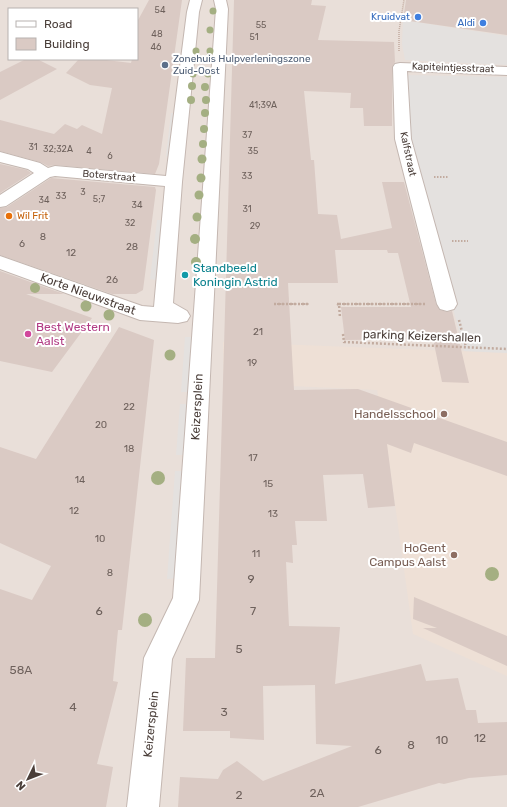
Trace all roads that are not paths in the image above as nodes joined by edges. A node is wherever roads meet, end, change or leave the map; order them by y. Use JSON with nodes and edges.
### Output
{"nodes":[{"id":1,"x":220,"y":0,"type":"edge"},
{"id":2,"x":197,"y":1,"type":"edge"},
{"id":3,"x":400,"y":67,"type":"joint"},
{"id":4,"x":507,"y":70,"type":"edge"},
{"id":5,"x":0,"y":157,"type":"edge"},
{"id":6,"x":45,"y":173,"type":"junction"},
{"id":7,"x":174,"y":182,"type":"junction"},
{"id":8,"x":0,"y":202,"type":"edge"},
{"id":9,"x":0,"y":262,"type":"edge"},
{"id":10,"x":447,"y":304,"type":"road end"},
{"id":11,"x":203,"y":314,"type":"junction"},
{"id":12,"x":178,"y":316,"type":"junction"},
{"id":13,"x":143,"y":807,"type":"edge"}],
"edges":[{"from":1,"to":11,"type":"street","name":"Keizersplein"},
{"from":2,"to":7,"type":"street"},
{"from":3,"to":4,"type":"street","name":"Kapiteintjesstraat"},
{"from":3,"to":10,"type":"street","name":"Kalfstraat"},
{"from":5,"to":6,"type":"street"},
{"from":6,"to":7,"type":"street","name":"Boterstraat"},
{"from":6,"to":8,"type":"street"},
{"from":7,"to":12,"type":"street"},
{"from":9,"to":12,"type":"street","name":"Korte Nieuwstraat"},
{"from":11,"to":12,"type":"street","name":"Korte Nieuwstraat"},
{"from":11,"to":13,"type":"street","name":"Keizersplein"}]}
